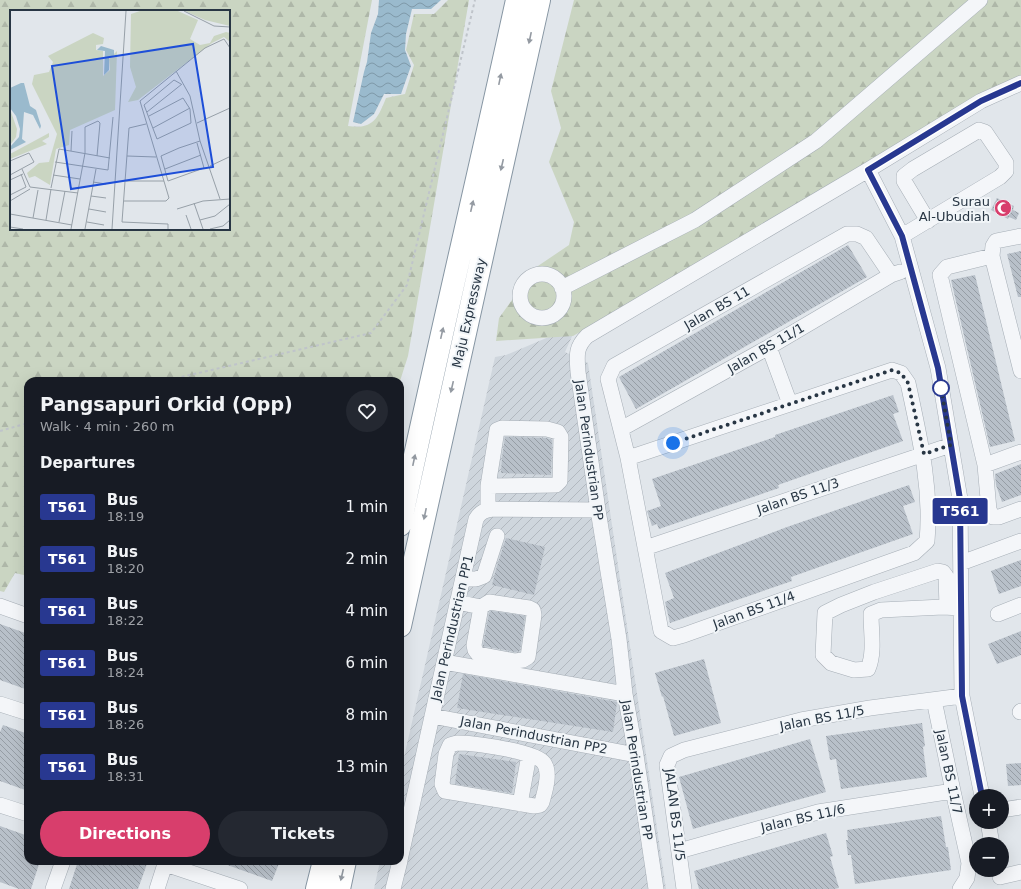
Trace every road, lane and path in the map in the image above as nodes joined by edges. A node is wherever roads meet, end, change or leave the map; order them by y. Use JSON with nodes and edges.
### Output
{"nodes":[{"id":1,"x":475,"y":0,"type":"edge"},
{"id":2,"x":517,"y":0,"type":"edge"},
{"id":3,"x":539,"y":0,"type":"edge"},
{"id":4,"x":980,"y":0,"type":"edge"},
{"id":5,"x":1021,"y":83,"type":"edge"},
{"id":6,"x":868,"y":170,"type":"junction"},
{"id":7,"x":928,"y":221,"type":"junction"},
{"id":8,"x":902,"y":236,"type":"junction"},
{"id":9,"x":1021,"y":236,"type":"edge"},
{"id":10,"x":992,"y":256,"type":"junction"},
{"id":11,"x":910,"y":268,"type":"junction"},
{"id":12,"x":892,"y":275,"type":"junction"},
{"id":13,"x":562,"y":288,"type":"dead end"},
{"id":14,"x":769,"y":347,"type":"junction"},
{"id":15,"x":961,"y":363,"type":"junction"},
{"id":16,"x":938,"y":368,"type":"junction"},
{"id":17,"x":1021,"y":371,"type":"edge"},
{"id":18,"x":181,"y":377,"type":"edge"},
{"id":19,"x":790,"y":404,"type":"junction"},
{"id":20,"x":24,"y":424,"type":"edge"},
{"id":21,"x":621,"y":429,"type":"junction"},
{"id":22,"x":0,"y":431,"type":"edge"},
{"id":23,"x":951,"y":445,"type":"junction"},
{"id":24,"x":1021,"y":452,"type":"edge"},
{"id":25,"x":924,"y":454,"type":"junction"},
{"id":26,"x":628,"y":458,"type":"junction"},
{"id":27,"x":985,"y":465,"type":"junction"},
{"id":28,"x":488,"y":486,"type":"junction"},
{"id":29,"x":404,"y":506,"type":"edge"},
{"id":30,"x":1021,"y":509,"type":"edge"},
{"id":31,"x":488,"y":510,"type":"junction"},
{"id":32,"x":598,"y":510,"type":"junction"},
{"id":33,"x":497,"y":536,"type":"dead end"},
{"id":34,"x":1021,"y":541,"type":"edge"},
{"id":35,"x":645,"y":548,"type":"junction"},
{"id":36,"x":961,"y":563,"type":"junction"},
{"id":37,"x":463,"y":579,"type":"junction"},
{"id":38,"x":874,"y":592,"type":"junction"},
{"id":39,"x":457,"y":602,"type":"junction"},
{"id":40,"x":1021,"y":605,"type":"edge"},
{"id":41,"x":0,"y":606,"type":"edge"},
{"id":42,"x":481,"y":607,"type":"junction"},
{"id":43,"x":954,"y":607,"type":"junction"},
{"id":44,"x":404,"y":608,"type":"edge"},
{"id":45,"x":877,"y":611,"type":"junction"},
{"id":46,"x":998,"y":614,"type":"dead end"},
{"id":47,"x":24,"y":615,"type":"edge"},
{"id":48,"x":444,"y":662,"type":"junction"},
{"id":49,"x":625,"y":694,"type":"junction"},
{"id":50,"x":962,"y":696,"type":"junction"},
{"id":51,"x":934,"y":700,"type":"junction"},
{"id":52,"x":0,"y":704,"type":"edge"},
{"id":53,"x":24,"y":712,"type":"edge"},
{"id":54,"x":432,"y":716,"type":"junction"},
{"id":55,"x":495,"y":728,"type":"junction"},
{"id":56,"x":493,"y":747,"type":"junction"},
{"id":57,"x":684,"y":750,"type":"joint"},
{"id":58,"x":529,"y":755,"type":"junction"},
{"id":59,"x":636,"y":755,"type":"junction"},
{"id":60,"x":981,"y":789,"type":"edge"},
{"id":61,"x":953,"y":791,"type":"junction"},
{"id":62,"x":520,"y":804,"type":"junction"},
{"id":63,"x":0,"y":805,"type":"edge"},
{"id":64,"x":1021,"y":807,"type":"edge"},
{"id":65,"x":1009,"y":809,"type":"edge"},
{"id":66,"x":24,"y":813,"type":"edge"},
{"id":67,"x":404,"y":842,"type":"edge"},
{"id":68,"x":679,"y":851,"type":"junction"},
{"id":69,"x":62,"y":865,"type":"edge"},
{"id":70,"x":165,"y":865,"type":"edge"},
{"id":71,"x":174,"y":865,"type":"edge"},
{"id":72,"x":323,"y":865,"type":"edge"},
{"id":73,"x":345,"y":865,"type":"edge"},
{"id":74,"x":399,"y":865,"type":"edge"},
{"id":75,"x":1021,"y":872,"type":"edge"},
{"id":76,"x":1000,"y":878,"type":"edge"},
{"id":77,"x":53,"y":889,"type":"edge"},
{"id":78,"x":157,"y":889,"type":"edge"},
{"id":79,"x":240,"y":889,"type":"edge"},
{"id":80,"x":317,"y":889,"type":"edge"},
{"id":81,"x":339,"y":889,"type":"edge"},
{"id":82,"x":394,"y":889,"type":"edge"},
{"id":83,"x":656,"y":889,"type":"edge"},
{"id":84,"x":684,"y":889,"type":"edge"},
{"id":85,"x":960,"y":889,"type":"edge"}],
"edges":[{"from":1,"to":18,"type":"path"},
{"from":29,"to":2,"type":"highway","name":"Maju Expressway","one_way":true},
{"from":3,"to":44,"type":"highway","name":"Maju Expressway","one_way":true},
{"from":4,"to":13,"type":"street"},
{"from":5,"to":6,"type":"street","name":"Jalan Perindustrian PP"},
{"from":6,"to":8,"type":"street"},
{"from":6,"to":32,"type":"street","name":"Jalan Perindustrian PP"},
{"from":7,"to":7,"type":"street"},
{"from":7,"to":8,"type":"street"},
{"from":8,"to":11,"type":"street"},
{"from":9,"to":10,"type":"street"},
{"from":10,"to":15,"type":"street"},
{"from":10,"to":17,"type":"street"},
{"from":11,"to":12,"type":"street","name":"Jalan BS 11/1"},
{"from":11,"to":16,"type":"street"},
{"from":12,"to":14,"type":"street","name":"Jalan BS 11/1"},
{"from":12,"to":21,"type":"street","name":"Jalan BS 11"},
{"from":14,"to":19,"type":"street"},
{"from":14,"to":21,"type":"street","name":"Jalan BS 11/1"},
{"from":15,"to":16,"type":"street"},
{"from":15,"to":27,"type":"street"},
{"from":16,"to":23,"type":"street"},
{"from":19,"to":25,"type":"street"},
{"from":19,"to":26,"type":"street"},
{"from":20,"to":22,"type":"path"},
{"from":21,"to":26,"type":"street","name":"Jalan BS 11"},
{"from":23,"to":25,"type":"street","name":"Jalan BS 11/3"},
{"from":23,"to":36,"type":"street"},
{"from":24,"to":27,"type":"street"},
{"from":25,"to":35,"type":"street","name":"Jalan BS 11/3"},
{"from":25,"to":35,"type":"street","name":"Jalan BS 11/4"},
{"from":26,"to":35,"type":"street","name":"Jalan BS 11/4"},
{"from":27,"to":30,"type":"street"},
{"from":28,"to":28,"type":"street"},
{"from":28,"to":31,"type":"street"},
{"from":31,"to":32,"type":"street"},
{"from":31,"to":37,"type":"street","name":"Jalan Perindustrian PP1"},
{"from":32,"to":49,"type":"street","name":"Jalan Perindustrian PP"},
{"from":33,"to":37,"type":"street"},
{"from":34,"to":36,"type":"street"},
{"from":36,"to":43,"type":"street"},
{"from":37,"to":39,"type":"street","name":"Jalan Perindustrian PP1"},
{"from":38,"to":43,"type":"street"},
{"from":38,"to":45,"type":"street"},
{"from":38,"to":45,"type":"street"},
{"from":39,"to":42,"type":"street"},
{"from":39,"to":48,"type":"street","name":"Jalan Perindustrian PP1"},
{"from":40,"to":46,"type":"street"},
{"from":41,"to":47,"type":"street"},
{"from":42,"to":42,"type":"street"},
{"from":43,"to":45,"type":"street"},
{"from":43,"to":50,"type":"street"},
{"from":48,"to":49,"type":"street"},
{"from":48,"to":54,"type":"street","name":"Jalan Perindustrian PP1"},
{"from":49,"to":59,"type":"street","name":"Jalan Perindustrian PP"},
{"from":50,"to":51,"type":"street","name":"Jalan BS 11/5"},
{"from":50,"to":60,"type":"street"},
{"from":51,"to":57,"type":"street","name":"Jalan BS 11/5"},
{"from":51,"to":61,"type":"street","name":"Jalan BS 11/7"},
{"from":52,"to":53,"type":"street"},
{"from":54,"to":55,"type":"street","name":"Jalan Perindustrian PP2"},
{"from":54,"to":67,"type":"street","name":"Jalan Perindustrian PP1"},
{"from":55,"to":56,"type":"street"},
{"from":55,"to":59,"type":"street","name":"Jalan Perindustrian PP2"},
{"from":56,"to":58,"type":"street"},
{"from":56,"to":62,"type":"street"},
{"from":57,"to":68,"type":"street","name":"JALAN BS 11/5"},
{"from":58,"to":62,"type":"street"},
{"from":58,"to":62,"type":"street"},
{"from":59,"to":83,"type":"street","name":"Jalan Perindustrian PP"},
{"from":61,"to":68,"type":"street","name":"Jalan BS 11/6"},
{"from":61,"to":85,"type":"street","name":"Jalan BS 11/7"},
{"from":63,"to":66,"type":"street"},
{"from":64,"to":65,"type":"street"},
{"from":68,"to":84,"type":"street","name":"JALAN BS 11/5"},
{"from":69,"to":77,"type":"street"},
{"from":70,"to":78,"type":"street"},
{"from":71,"to":79,"type":"street"},
{"from":72,"to":80,"type":"highway"},
{"from":73,"to":81,"type":"highway","one_way":true},
{"from":74,"to":82,"type":"street","name":"Jalan Perindustrian PP1"},
{"from":75,"to":76,"type":"street"}]}
